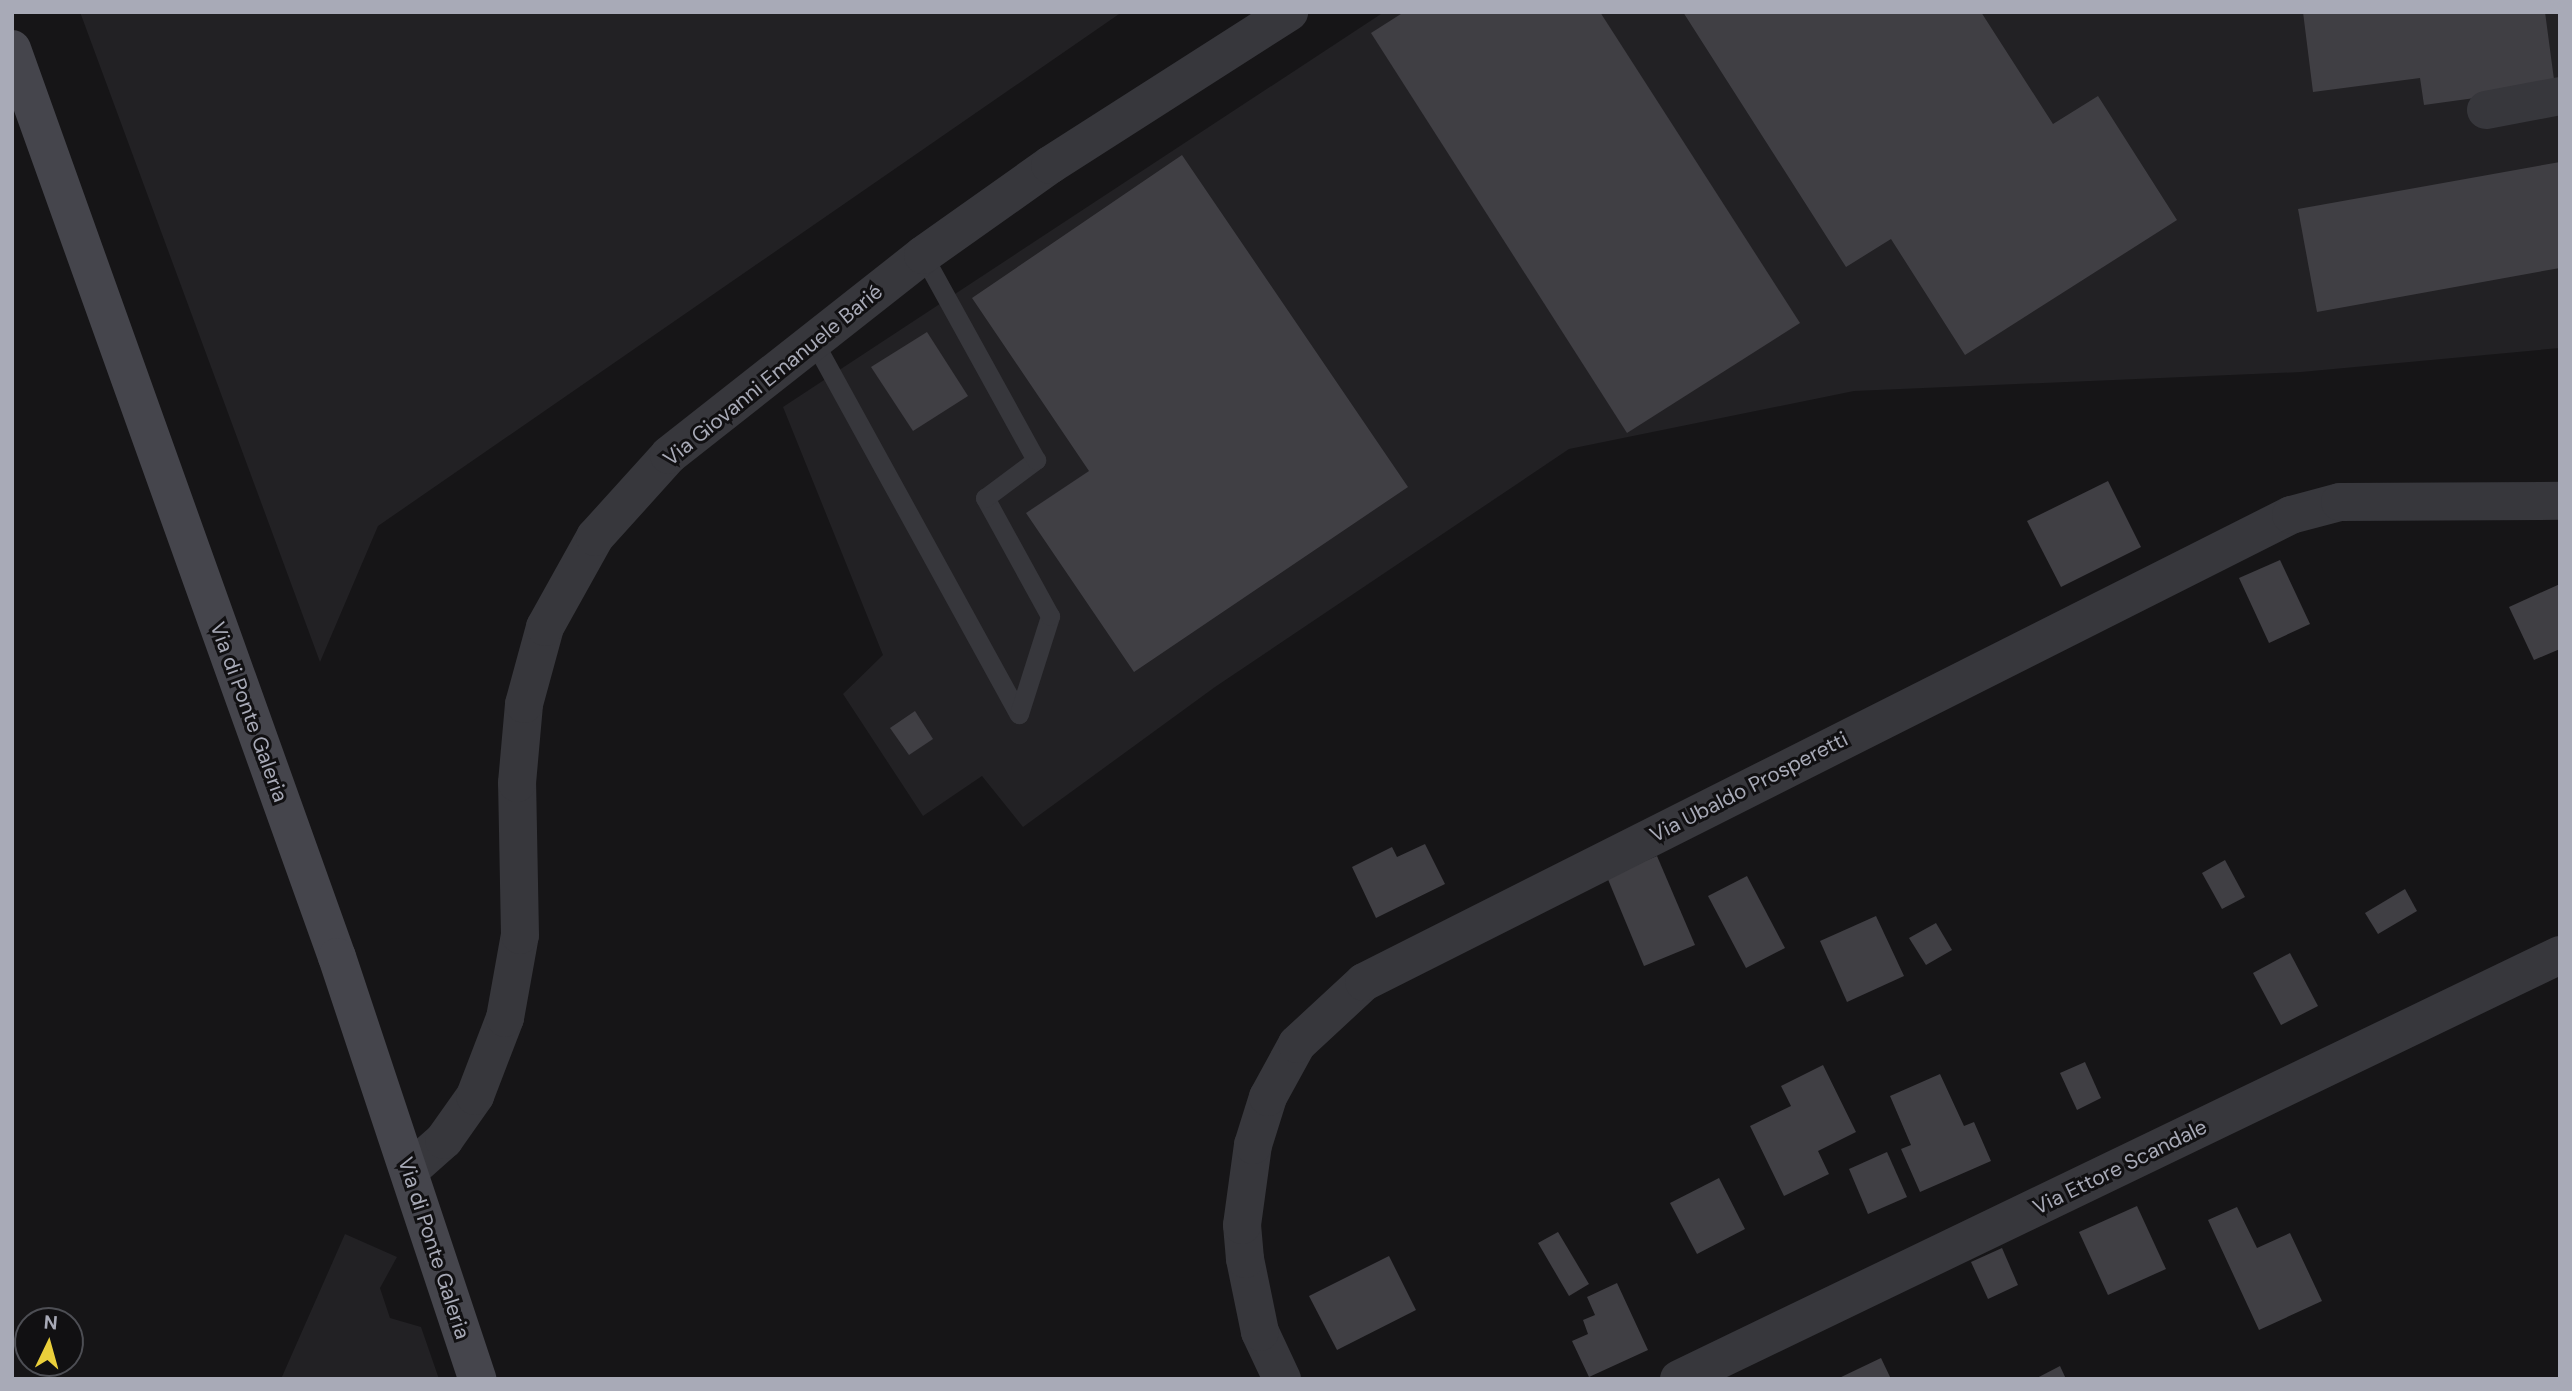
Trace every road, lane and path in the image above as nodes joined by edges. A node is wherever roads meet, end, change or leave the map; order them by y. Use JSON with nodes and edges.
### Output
{"nodes":[{"id":1,"x":1289,"y":12,"type":"edge"},
{"id":2,"x":12,"y":49,"type":"edge"},
{"id":3,"x":2560,"y":96,"type":"edge"},
{"id":4,"x":2486,"y":110,"type":"dead end"},
{"id":5,"x":923,"y":256,"type":"junction"},
{"id":6,"x":813,"y":340,"type":"junction"},
{"id":7,"x":2560,"y":501,"type":"edge"},
{"id":8,"x":2560,"y":956,"type":"edge"},
{"id":9,"x":409,"y":1171,"type":"junction"},
{"id":10,"x":1699,"y":1375,"type":"edge"},
{"id":11,"x":477,"y":1379,"type":"edge"},
{"id":12,"x":1282,"y":1379,"type":"edge"}],
"edges":[{"from":1,"to":5,"type":"street","name":"Via Giovanni Emanuele Barié"},
{"from":2,"to":9,"type":"main road","name":"Via di Ponte Galeria"},
{"from":3,"to":4,"type":"street"},
{"from":5,"to":6,"type":"street","name":"Via Giovanni Emanuele Barié"},
{"from":5,"to":6,"type":"lane"},
{"from":6,"to":9,"type":"street","name":"Via Giovanni Emanuele Barié"},
{"from":7,"to":12,"type":"street","name":"Via Ubaldo Prosperetti"},
{"from":8,"to":10,"type":"street","name":"Via Ettore Scandale"},
{"from":9,"to":11,"type":"main road","name":"Via di Ponte Galeria"}]}
